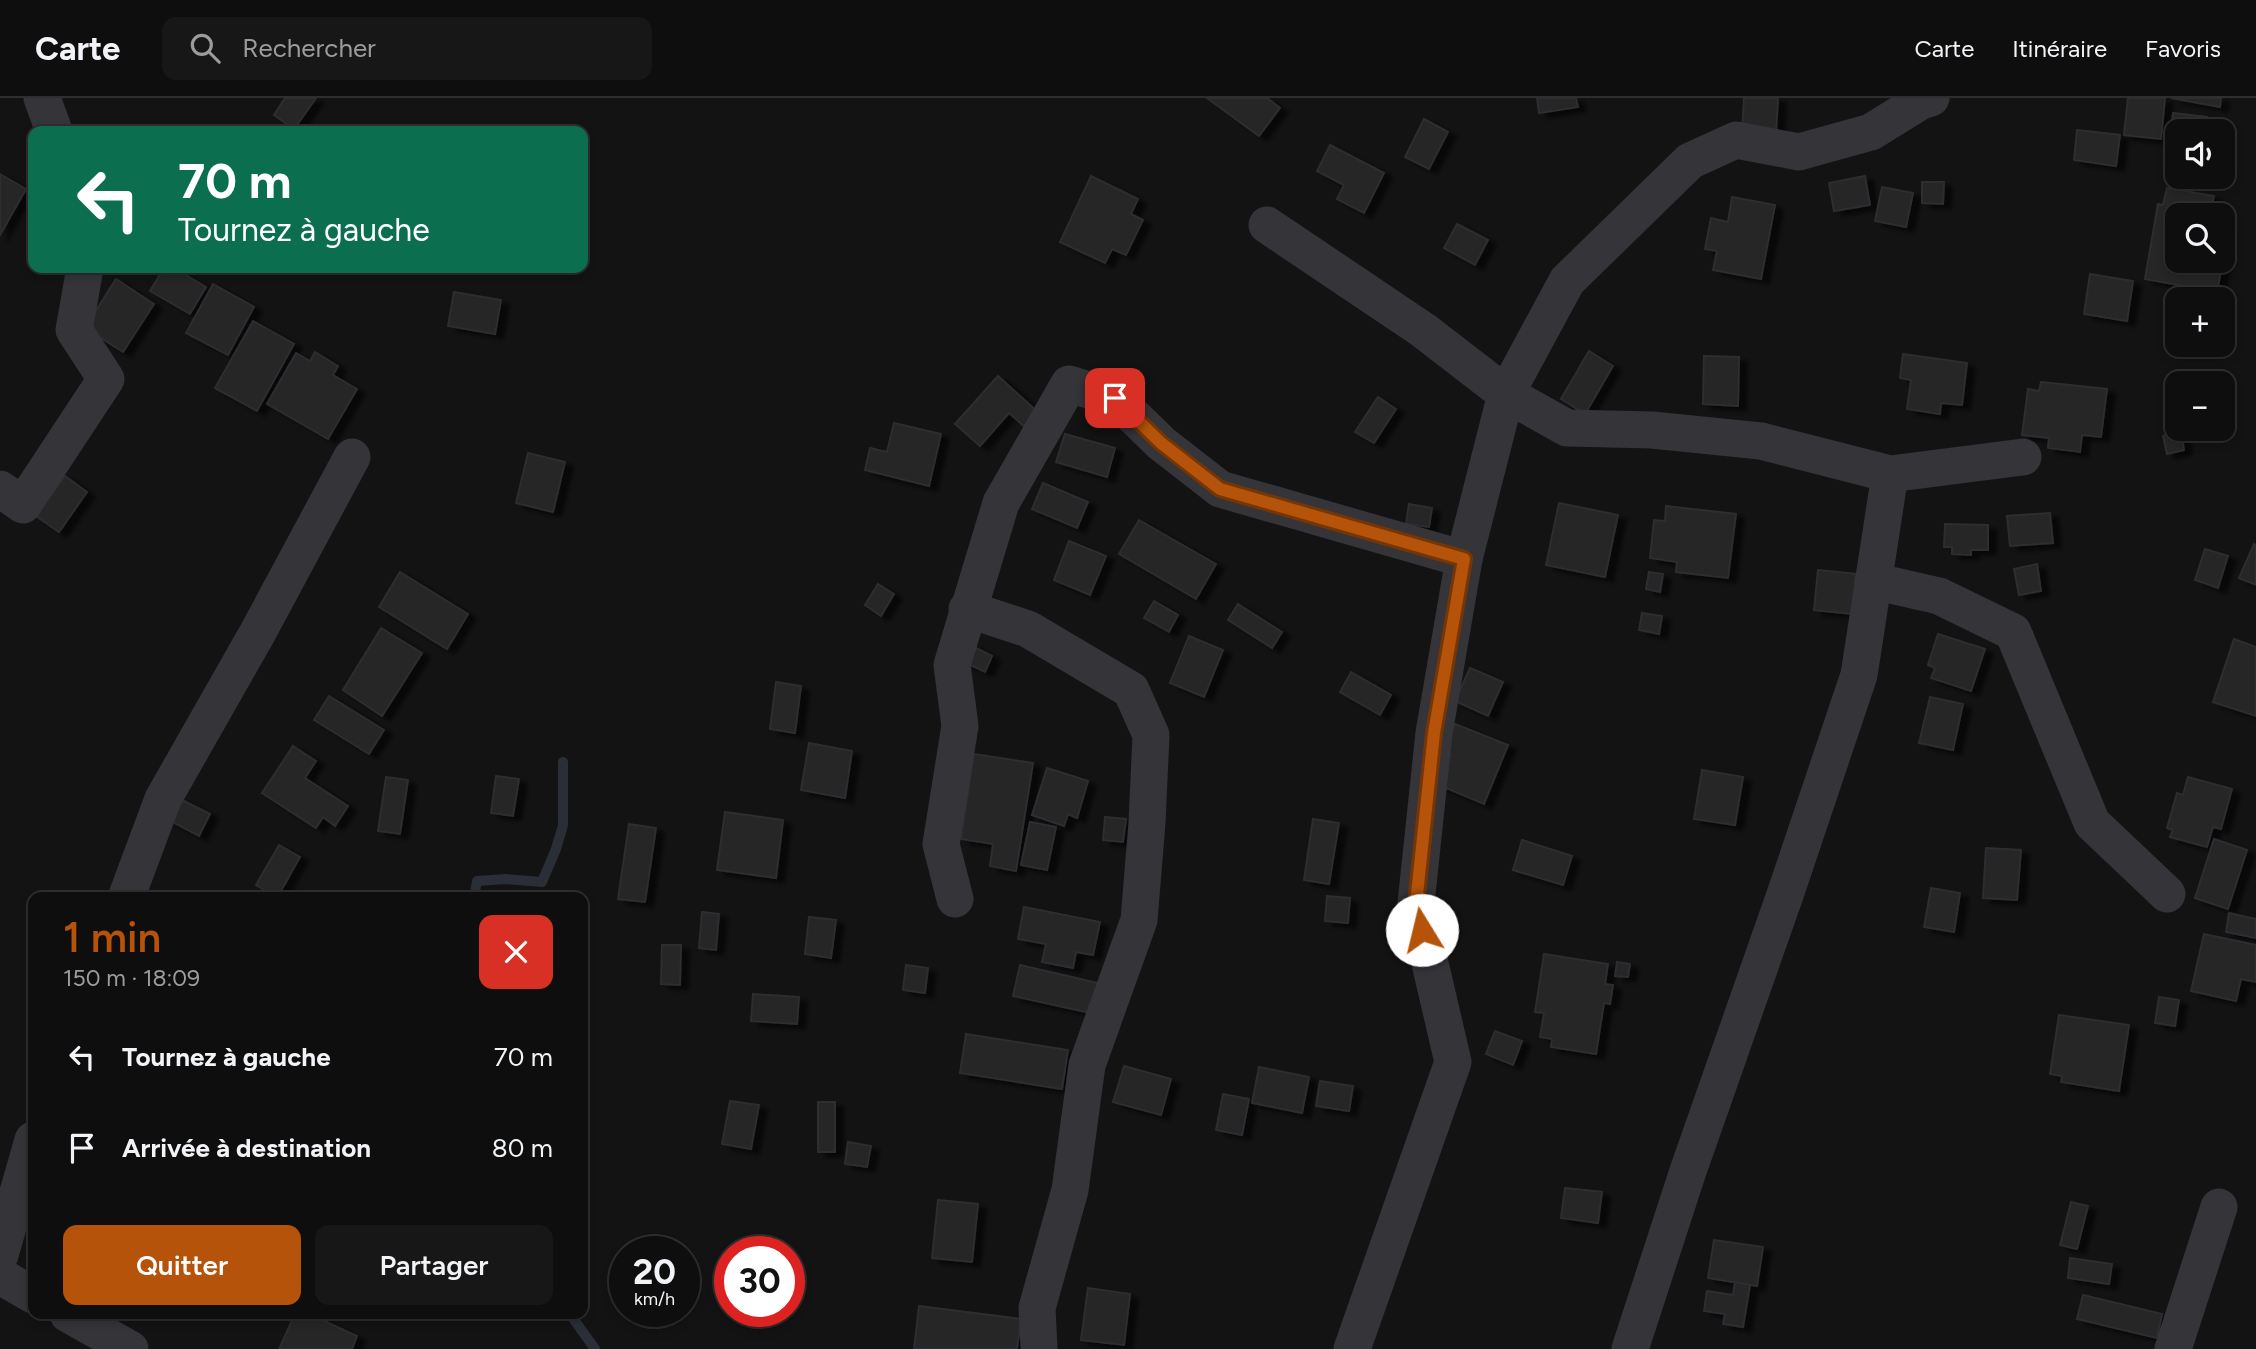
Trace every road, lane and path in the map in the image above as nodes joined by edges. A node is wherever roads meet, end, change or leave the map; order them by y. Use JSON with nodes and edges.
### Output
{"nodes":[{"id":1,"x":42,"y":98,"type":"edge"},
{"id":2,"x":1931,"y":98,"type":"edge"},
{"id":3,"x":52,"y":126,"type":"edge"},
{"id":4,"x":1267,"y":225,"type":"dead end"},
{"id":5,"x":84,"y":273,"type":"edge"},
{"id":6,"x":1506,"y":394,"type":"junction"},
{"id":7,"x":352,"y":457,"type":"dead end"},
{"id":8,"x":2023,"y":457,"type":"dead end"},
{"id":9,"x":1890,"y":474,"type":"junction"},
{"id":10,"x":0,"y":489,"type":"edge"},
{"id":11,"x":1464,"y":559,"type":"junction"},
{"id":12,"x":1873,"y":581,"type":"junction"},
{"id":13,"x":967,"y":609,"type":"junction"},
{"id":14,"x":128,"y":892,"type":"edge"},
{"id":15,"x":2167,"y":894,"type":"dead end"},
{"id":16,"x":956,"y":899,"type":"dead end"},
{"id":17,"x":28,"y":1157,"type":"edge"},
{"id":18,"x":2219,"y":1207,"type":"dead end"},
{"id":19,"x":0,"y":1255,"type":"edge"},
{"id":20,"x":0,"y":1276,"type":"edge"},
{"id":21,"x":28,"y":1291,"type":"edge"},
{"id":22,"x":77,"y":1319,"type":"edge"},
{"id":23,"x":130,"y":1349,"type":"edge"},
{"id":24,"x":1039,"y":1349,"type":"edge"},
{"id":25,"x":1352,"y":1349,"type":"edge"},
{"id":26,"x":1630,"y":1349,"type":"edge"},
{"id":27,"x":2173,"y":1349,"type":"edge"}],
"edges":[{"from":1,"to":3,"type":"street"},
{"from":2,"to":6,"type":"street"},
{"from":4,"to":6,"type":"street"},
{"from":5,"to":10,"type":"street"},
{"from":6,"to":9,"type":"street"},
{"from":6,"to":11,"type":"street"},
{"from":7,"to":14,"type":"street"},
{"from":8,"to":9,"type":"street"},
{"from":9,"to":12,"type":"street"},
{"from":11,"to":13,"type":"street"},
{"from":11,"to":25,"type":"street"},
{"from":12,"to":15,"type":"street"},
{"from":12,"to":26,"type":"street"},
{"from":13,"to":16,"type":"street"},
{"from":13,"to":24,"type":"street"},
{"from":17,"to":19,"type":"street"},
{"from":18,"to":27,"type":"street"},
{"from":20,"to":21,"type":"street"},
{"from":22,"to":23,"type":"street"}]}
